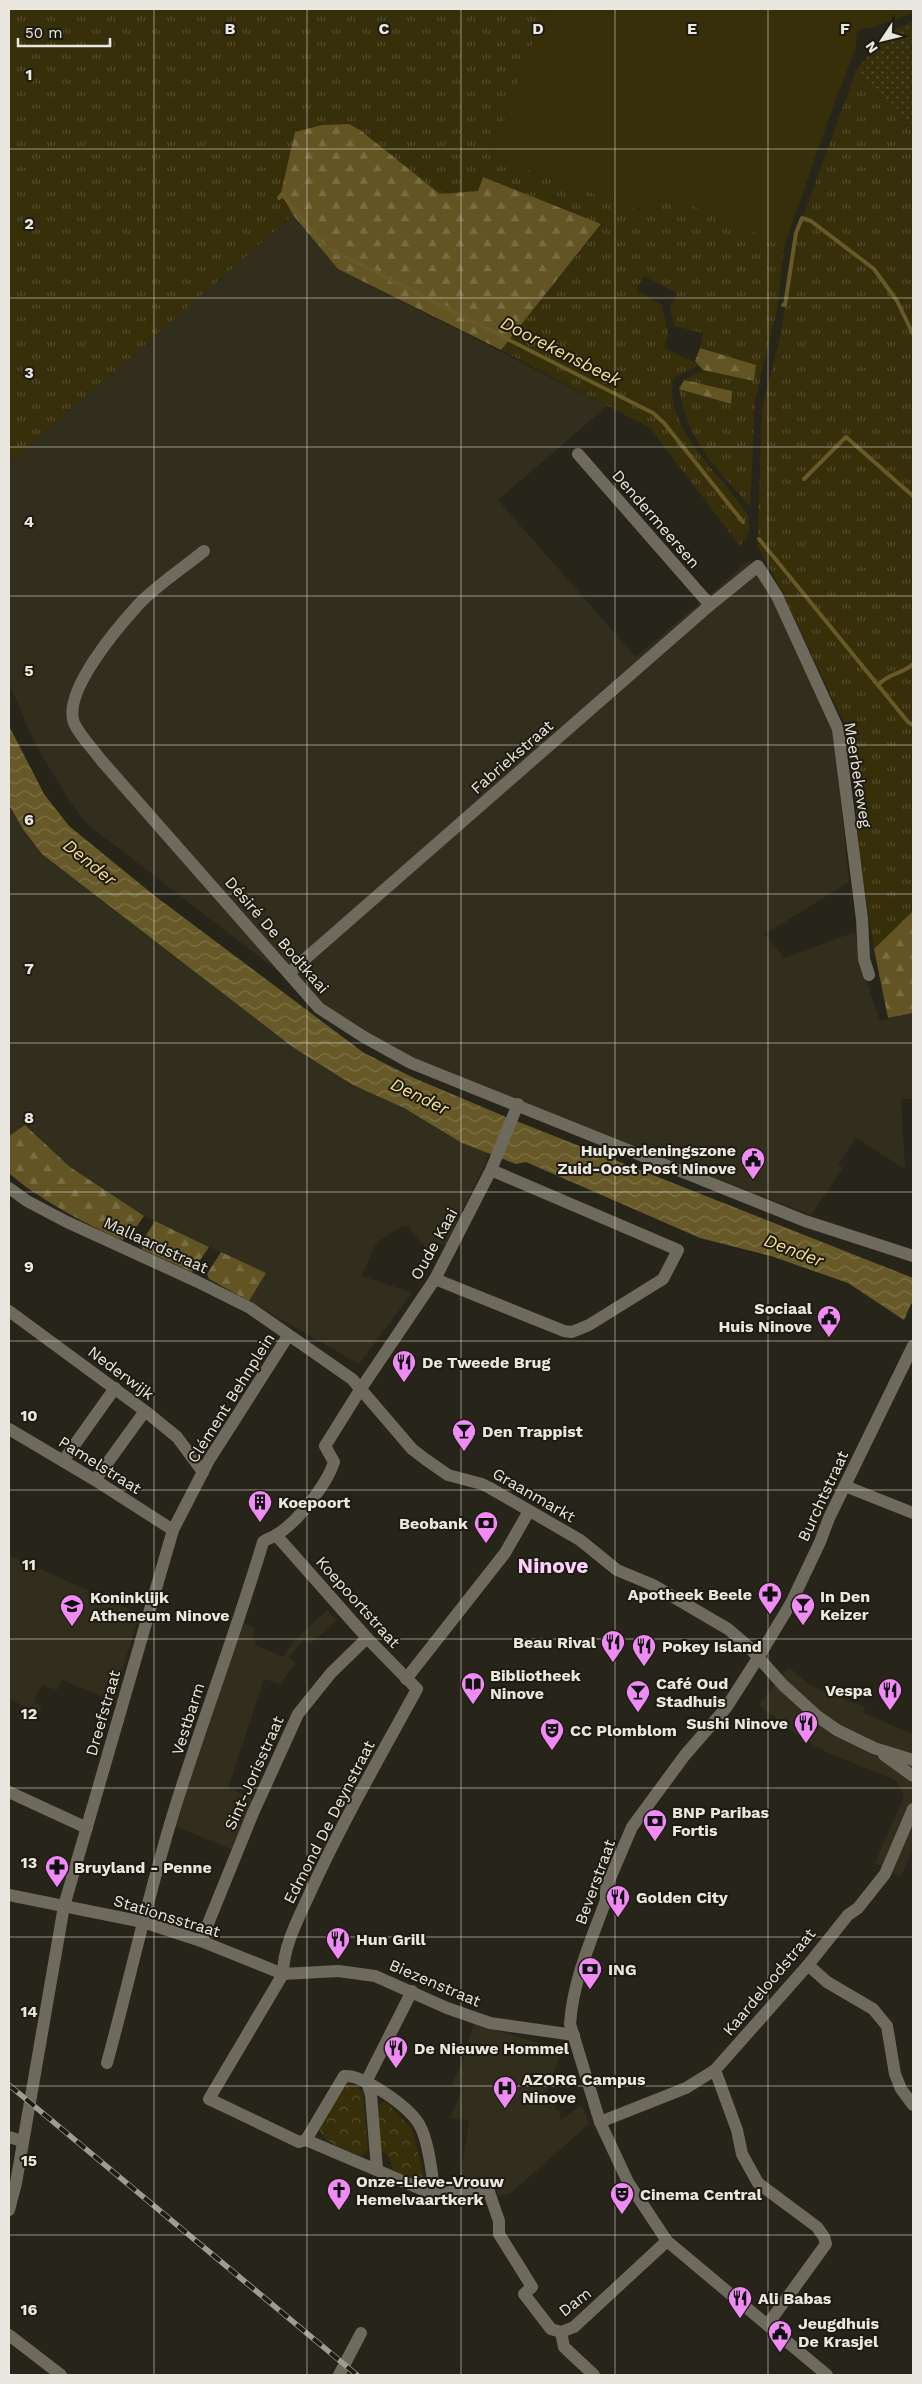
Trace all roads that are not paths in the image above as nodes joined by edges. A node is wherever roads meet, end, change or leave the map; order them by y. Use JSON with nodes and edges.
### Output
{"nodes":[{"id":1,"x":578,"y":454,"type":"dead end"},
{"id":2,"x":204,"y":552,"type":"dead end"},
{"id":3,"x":758,"y":566,"type":"joint"},
{"id":4,"x":710,"y":605,"type":"junction"},
{"id":5,"x":289,"y":973,"type":"junction"},
{"id":6,"x":869,"y":975,"type":"dead end"},
{"id":7,"x":517,"y":1108,"type":"junction"},
{"id":8,"x":491,"y":1170,"type":"junction"},
{"id":9,"x":9,"y":1188,"type":"edge"},
{"id":10,"x":913,"y":1256,"type":"edge"},
{"id":11,"x":435,"y":1280,"type":"junction"},
{"id":12,"x":9,"y":1311,"type":"edge"},
{"id":13,"x":288,"y":1336,"type":"junction"},
{"id":14,"x":913,"y":1346,"type":"edge"},
{"id":15,"x":115,"y":1388,"type":"junction"},
{"id":16,"x":360,"y":1390,"type":"junction"},
{"id":17,"x":145,"y":1411,"type":"junction"},
{"id":18,"x":9,"y":1429,"type":"edge"},
{"id":19,"x":63,"y":1461,"type":"junction"},
{"id":20,"x":204,"y":1472,"type":"junction"},
{"id":21,"x":95,"y":1480,"type":"junction"},
{"id":22,"x":845,"y":1486,"type":"junction"},
{"id":23,"x":529,"y":1511,"type":"junction"},
{"id":24,"x":913,"y":1513,"type":"edge"},
{"id":25,"x":173,"y":1530,"type":"junction"},
{"id":26,"x":276,"y":1535,"type":"junction"},
{"id":27,"x":367,"y":1638,"type":"junction"},
{"id":28,"x":758,"y":1658,"type":"junction"},
{"id":29,"x":406,"y":1679,"type":"junction"},
{"id":30,"x":417,"y":1689,"type":"joint"},
{"id":31,"x":874,"y":1748,"type":"junction"},
{"id":32,"x":685,"y":1754,"type":"joint"},
{"id":33,"x":913,"y":1760,"type":"edge"},
{"id":34,"x":913,"y":1776,"type":"edge"},
{"id":35,"x":9,"y":1792,"type":"edge"},
{"id":36,"x":913,"y":1809,"type":"edge"},
{"id":37,"x":87,"y":1828,"type":"junction"},
{"id":38,"x":9,"y":1895,"type":"edge"},
{"id":39,"x":64,"y":1906,"type":"junction"},
{"id":40,"x":143,"y":1922,"type":"junction"},
{"id":41,"x":201,"y":1941,"type":"junction"},
{"id":42,"x":808,"y":1965,"type":"junction"},
{"id":43,"x":283,"y":1974,"type":"junction"},
{"id":44,"x":412,"y":1991,"type":"junction"},
{"id":45,"x":574,"y":2035,"type":"junction"},
{"id":46,"x":107,"y":2063,"type":"dead end"},
{"id":47,"x":715,"y":2070,"type":"junction"},
{"id":48,"x":366,"y":2082,"type":"junction"},
{"id":49,"x":913,"y":2105,"type":"edge"},
{"id":50,"x":600,"y":2122,"type":"junction"},
{"id":51,"x":9,"y":2137,"type":"edge"},
{"id":52,"x":306,"y":2140,"type":"junction"},
{"id":53,"x":22,"y":2141,"type":"junction"},
{"id":54,"x":13,"y":2164,"type":"edge"},
{"id":55,"x":376,"y":2169,"type":"junction"},
{"id":56,"x":435,"y":2195,"type":"junction"},
{"id":57,"x":9,"y":2210,"type":"edge"},
{"id":58,"x":667,"y":2241,"type":"junction"},
{"id":59,"x":768,"y":2324,"type":"junction"},
{"id":60,"x":561,"y":2332,"type":"junction"},
{"id":61,"x":361,"y":2333,"type":"dead end"},
{"id":62,"x":9,"y":2335,"type":"edge"},
{"id":63,"x":60,"y":2375,"type":"edge"},
{"id":64,"x":339,"y":2375,"type":"edge"},
{"id":65,"x":594,"y":2375,"type":"edge"},
{"id":66,"x":827,"y":2375,"type":"edge"}],
"edges":[{"from":1,"to":4,"type":"street","name":"Dendermeersen"},
{"from":2,"to":5,"type":"street","name":"Désiré De Bodtkaai"},
{"from":3,"to":4,"type":"street","name":"Fabriekstraat"},
{"from":3,"to":6,"type":"street","name":"Meerbekeweg"},
{"from":4,"to":5,"type":"street","name":"Fabriekstraat"},
{"from":5,"to":7,"type":"street","name":"Désiré De Bodtkaai"},
{"from":7,"to":8,"type":"street","name":"Oude Kaai"},
{"from":7,"to":10,"type":"street","name":"Désiré De Bodtkaai"},
{"from":8,"to":11,"type":"street","name":"Oude Kaai"},
{"from":8,"to":11,"type":"street"},
{"from":9,"to":13,"type":"street","name":"Mallaardstraat"},
{"from":11,"to":16,"type":"street","name":"Oude Kaai"},
{"from":12,"to":15,"type":"street","name":"Nederwijk"},
{"from":13,"to":16,"type":"street","name":"Clément Behnplein"},
{"from":13,"to":20,"type":"street","name":"Clément Behnplein"},
{"from":14,"to":22,"type":"street","name":"Burchtstraat"},
{"from":15,"to":17,"type":"street","name":"Nederwijk"},
{"from":15,"to":19,"type":"street"},
{"from":16,"to":23,"type":"street","name":"Graanmarkt"},
{"from":16,"to":26,"type":"street","name":"Oude Kaai"},
{"from":17,"to":20,"type":"street","name":"Nederwijk"},
{"from":17,"to":21,"type":"street"},
{"from":18,"to":19,"type":"street","name":"Pamelstraat"},
{"from":19,"to":21,"type":"street","name":"Pamelstraat"},
{"from":20,"to":25,"type":"street","name":"Clément Behnplein"},
{"from":21,"to":25,"type":"street","name":"Pamelstraat"},
{"from":22,"to":24,"type":"street"},
{"from":22,"to":28,"type":"street","name":"Burchtstraat"},
{"from":23,"to":28,"type":"street","name":"Graanmarkt"},
{"from":23,"to":29,"type":"street"},
{"from":25,"to":37,"type":"street","name":"Dreefstraat"},
{"from":26,"to":27,"type":"street","name":"Koepoortstraat"},
{"from":26,"to":40,"type":"street","name":"Vestbarm"},
{"from":27,"to":29,"type":"street","name":"Koepoortstraat"},
{"from":27,"to":41,"type":"street","name":"Sint-Jorisstraat"},
{"from":28,"to":31,"type":"street","name":"Graanmarkt"},
{"from":28,"to":32,"type":"street","name":"Burchtstraat"},
{"from":29,"to":30,"type":"street","name":"Koepoortstraat"},
{"from":30,"to":43,"type":"street","name":"Edmond De Deynstraat"},
{"from":31,"to":33,"type":"street"},
{"from":31,"to":34,"type":"street"},
{"from":32,"to":45,"type":"street","name":"Beverstraat"},
{"from":35,"to":37,"type":"street"},
{"from":36,"to":42,"type":"street","name":"Kaardeloodstraat"},
{"from":37,"to":39,"type":"street","name":"Dreefstraat"},
{"from":38,"to":39,"type":"street","name":"Stationsstraat"},
{"from":39,"to":40,"type":"street","name":"Stationsstraat"},
{"from":39,"to":53,"type":"street","name":"Dreefstraat"},
{"from":40,"to":41,"type":"street","name":"Stationsstraat"},
{"from":40,"to":46,"type":"street","name":"Vestbarm"},
{"from":41,"to":43,"type":"street","name":"Stationsstraat"},
{"from":42,"to":47,"type":"street","name":"Kaardeloodstraat"},
{"from":42,"to":49,"type":"street"},
{"from":43,"to":44,"type":"street","name":"Biezenstraat"},
{"from":43,"to":52,"type":"street","name":"Edmond De Deynstraat"},
{"from":44,"to":45,"type":"street","name":"Biezenstraat"},
{"from":44,"to":48,"type":"street"},
{"from":45,"to":50,"type":"street","name":"Beverstraat"},
{"from":47,"to":50,"type":"street","name":"Kaardeloodstraat"},
{"from":47,"to":59,"type":"street"},
{"from":48,"to":52,"type":"street"},
{"from":48,"to":55,"type":"street"},
{"from":48,"to":56,"type":"street"},
{"from":50,"to":58,"type":"street","name":"Beverstraat"},
{"from":51,"to":53,"type":"street"},
{"from":52,"to":55,"type":"street"},
{"from":53,"to":54,"type":"street","name":"Dreefstraat"},
{"from":54,"to":57,"type":"street","name":"Dreefstraat"},
{"from":55,"to":56,"type":"street"},
{"from":56,"to":60,"type":"street","name":"Dam"},
{"from":58,"to":59,"type":"street","name":"Beverstraat"},
{"from":58,"to":60,"type":"street","name":"Dam"},
{"from":59,"to":66,"type":"street","name":"Beverstraat"},
{"from":60,"to":65,"type":"street"},
{"from":61,"to":64,"type":"street"},
{"from":62,"to":63,"type":"street"}]}
